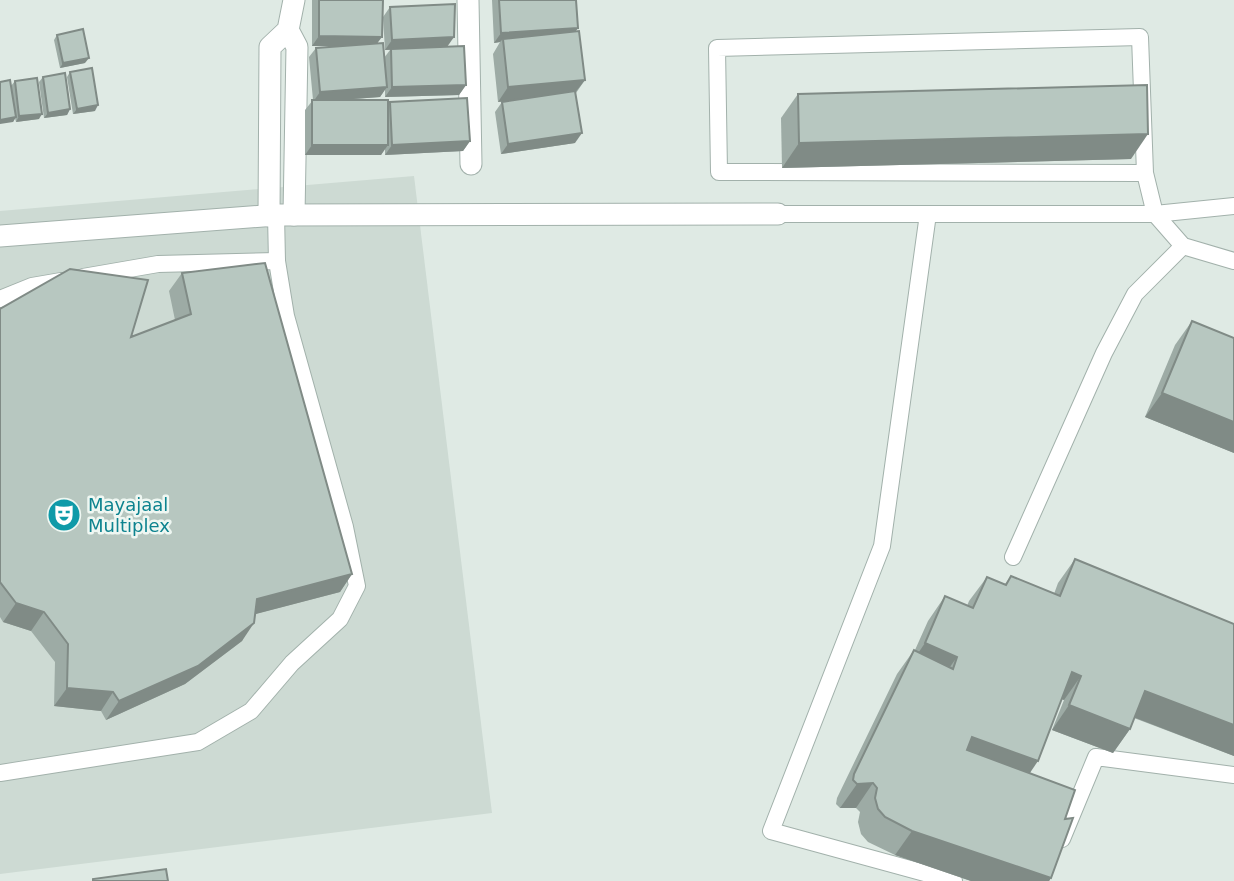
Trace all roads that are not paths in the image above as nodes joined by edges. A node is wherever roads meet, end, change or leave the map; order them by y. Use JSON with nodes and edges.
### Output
{"nodes":[{"id":1,"x":294,"y":0,"type":"edge"},
{"id":2,"x":468,"y":0,"type":"edge"},
{"id":3,"x":471,"y":164,"type":"dead end"},
{"id":4,"x":1145,"y":173,"type":"junction"},
{"id":5,"x":1234,"y":206,"type":"edge"},
{"id":6,"x":778,"y":214,"type":"joint"},
{"id":7,"x":928,"y":214,"type":"junction"},
{"id":8,"x":1155,"y":214,"type":"junction"},
{"id":9,"x":280,"y":215,"type":"junction"},
{"id":10,"x":0,"y":236,"type":"edge"},
{"id":11,"x":1183,"y":246,"type":"junction"},
{"id":12,"x":276,"y":261,"type":"junction"},
{"id":13,"x":1234,"y":261,"type":"edge"},
{"id":14,"x":0,"y":299,"type":"edge"},
{"id":15,"x":1013,"y":557,"type":"dead end"},
{"id":16,"x":0,"y":773,"type":"edge"},
{"id":17,"x":1234,"y":775,"type":"edge"},
{"id":18,"x":1055,"y":856,"type":"edge"},
{"id":19,"x":954,"y":881,"type":"edge"}],
"edges":[{"from":1,"to":9,"type":"street"},
{"from":2,"to":3,"type":"street"},
{"from":4,"to":4,"type":"lane"},
{"from":4,"to":8,"type":"lane"},
{"from":5,"to":8,"type":"lane"},
{"from":6,"to":7,"type":"lane"},
{"from":6,"to":9,"type":"street"},
{"from":7,"to":8,"type":"lane"},
{"from":7,"to":19,"type":"lane"},
{"from":8,"to":11,"type":"lane"},
{"from":9,"to":10,"type":"street"},
{"from":9,"to":12,"type":"lane"},
{"from":11,"to":13,"type":"lane"},
{"from":11,"to":15,"type":"lane"},
{"from":12,"to":14,"type":"lane"},
{"from":12,"to":16,"type":"lane"},
{"from":17,"to":18,"type":"lane"}]}
